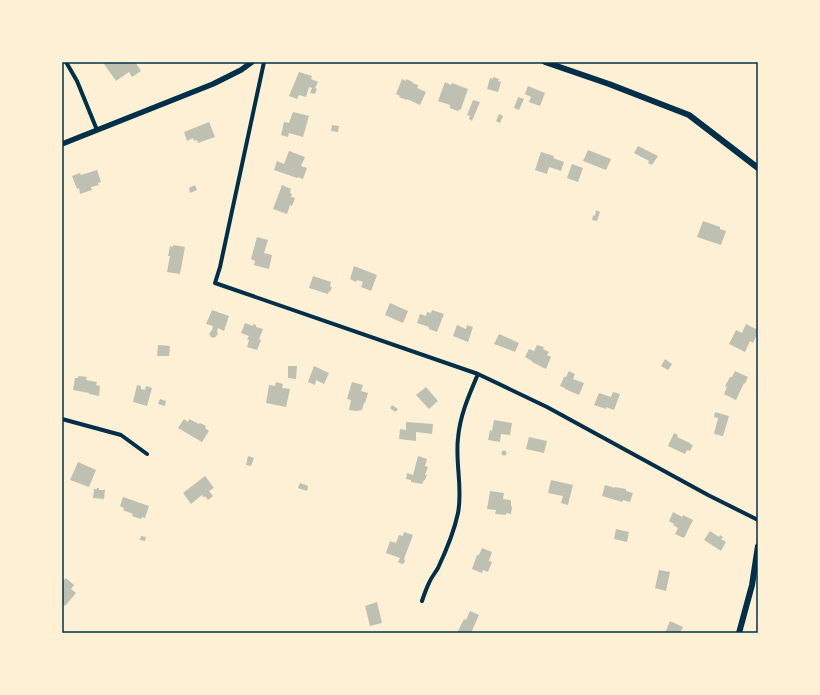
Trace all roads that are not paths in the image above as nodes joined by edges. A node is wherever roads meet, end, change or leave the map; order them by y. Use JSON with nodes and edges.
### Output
{"nodes":[{"id":1,"x":66,"y":62,"type":"edge"},
{"id":2,"x":252,"y":62,"type":"edge"},
{"id":3,"x":264,"y":62,"type":"edge"},
{"id":4,"x":545,"y":62,"type":"edge"},
{"id":5,"x":97,"y":130,"type":"junction"},
{"id":6,"x":62,"y":144,"type":"edge"},
{"id":7,"x":758,"y":168,"type":"edge"},
{"id":8,"x":478,"y":374,"type":"junction"},
{"id":9,"x":62,"y":419,"type":"edge"},
{"id":10,"x":147,"y":454,"type":"dead end"},
{"id":11,"x":758,"y":520,"type":"edge"},
{"id":12,"x":758,"y":546,"type":"edge"},
{"id":13,"x":422,"y":601,"type":"dead end"},
{"id":14,"x":739,"y":633,"type":"edge"}],
"edges":[{"from":1,"to":5,"type":"street"},
{"from":2,"to":5,"type":"street"},
{"from":3,"to":8,"type":"street"},
{"from":4,"to":7,"type":"main road"},
{"from":5,"to":6,"type":"street"},
{"from":8,"to":11,"type":"street"},
{"from":8,"to":13,"type":"street"},
{"from":9,"to":10,"type":"street"},
{"from":12,"to":14,"type":"main road"}]}
